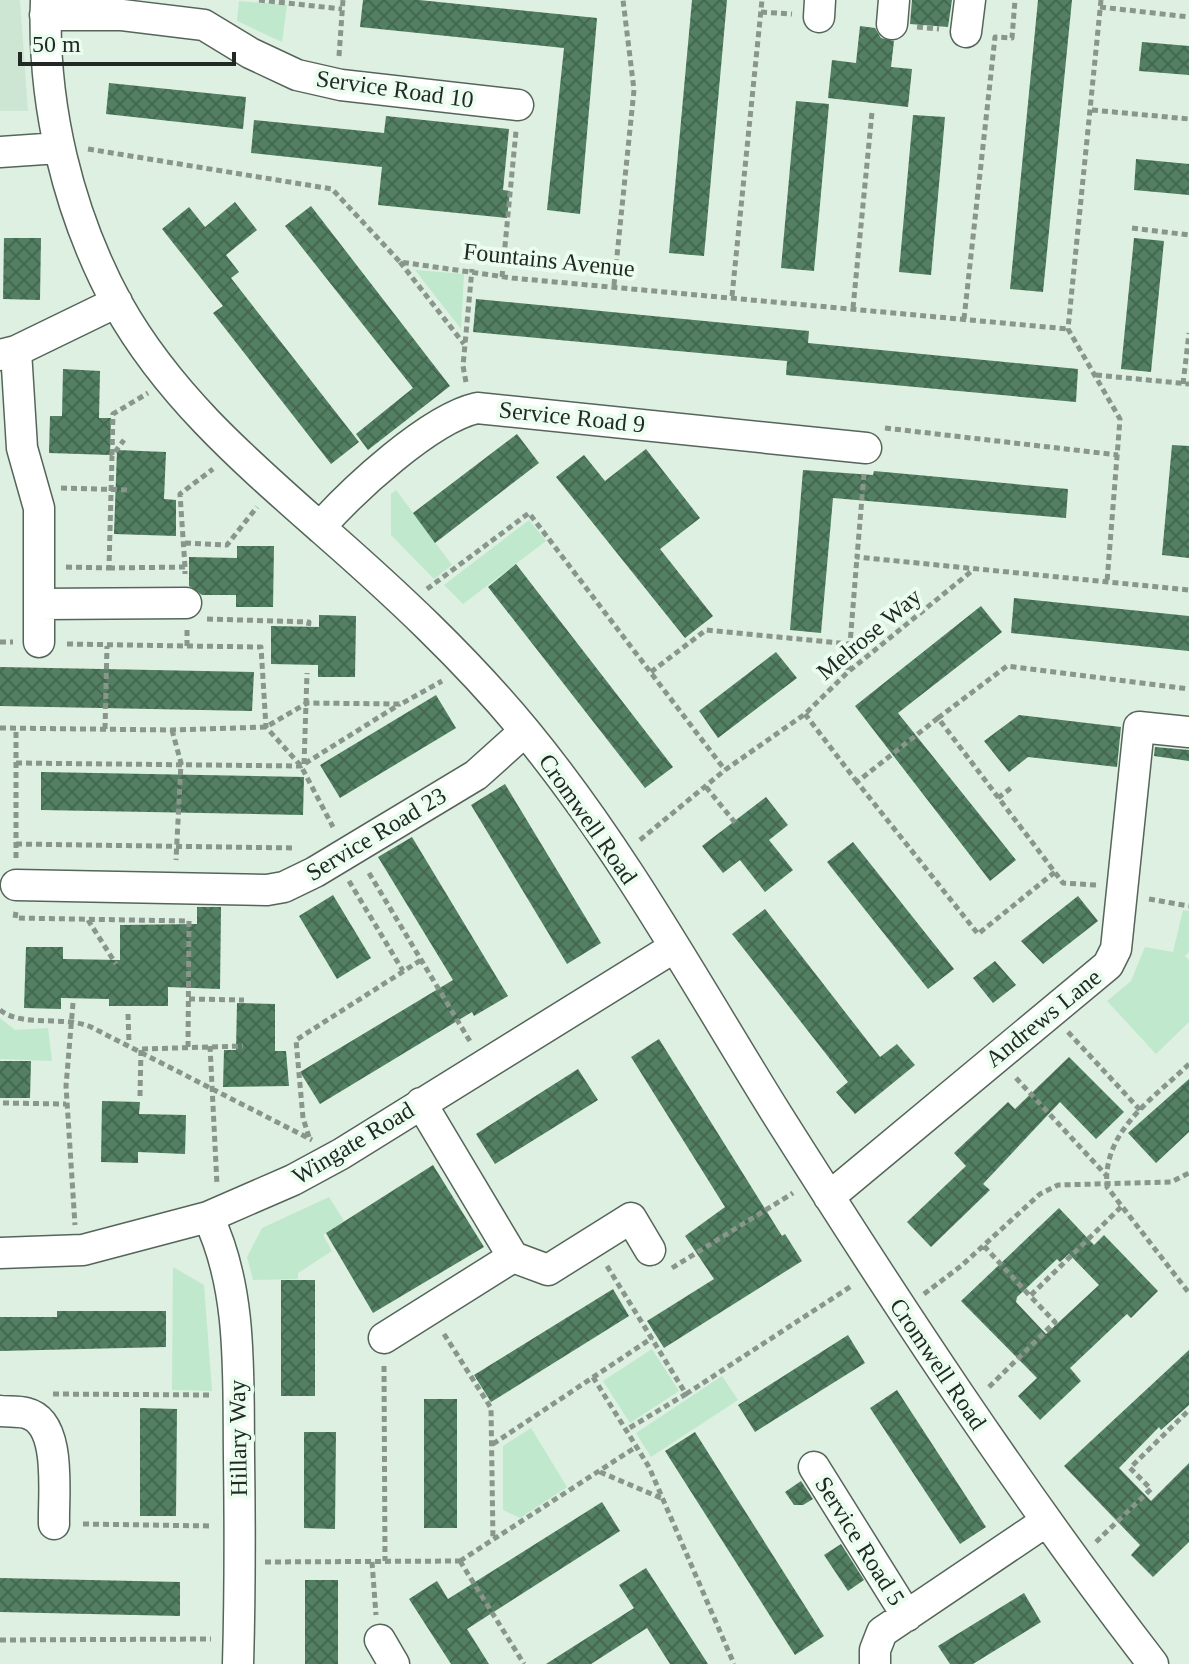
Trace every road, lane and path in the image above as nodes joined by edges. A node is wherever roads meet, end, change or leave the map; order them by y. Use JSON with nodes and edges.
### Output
{"nodes":[{"id":1,"x":259,"y":0,"type":"edge"},
{"id":2,"x":343,"y":0,"type":"edge"},
{"id":3,"x":623,"y":0,"type":"edge"},
{"id":4,"x":762,"y":0,"type":"edge"},
{"id":5,"x":970,"y":0,"type":"edge"},
{"id":6,"x":1015,"y":0,"type":"edge"},
{"id":7,"x":1100,"y":4,"type":"edge"},
{"id":8,"x":46,"y":8,"type":"edge"},
{"id":9,"x":207,"y":12,"type":"edge"},
{"id":10,"x":1189,"y":17,"type":"edge"},
{"id":11,"x":966,"y":32,"type":"dead end"},
{"id":12,"x":518,"y":105,"type":"dead end"},
{"id":13,"x":1092,"y":110,"type":"junction"},
{"id":14,"x":872,"y":112,"type":"dead end"},
{"id":15,"x":1189,"y":119,"type":"edge"},
{"id":16,"x":59,"y":148,"type":"junction"},
{"id":17,"x":0,"y":152,"type":"edge"},
{"id":18,"x":1132,"y":228,"type":"dead end"},
{"id":19,"x":1189,"y":235,"type":"edge"},
{"id":20,"x":400,"y":262,"type":"junction"},
{"id":21,"x":472,"y":269,"type":"junction"},
{"id":22,"x":614,"y":285,"type":"junction"},
{"id":23,"x":732,"y":296,"type":"junction"},
{"id":24,"x":117,"y":302,"type":"junction"},
{"id":25,"x":853,"y":308,"type":"junction"},
{"id":26,"x":964,"y":319,"type":"junction"},
{"id":27,"x":1068,"y":329,"type":"junction"},
{"id":28,"x":1189,"y":333,"type":"edge"},
{"id":29,"x":465,"y":345,"type":"junction"},
{"id":30,"x":8,"y":353,"type":"edge"},
{"id":31,"x":1095,"y":375,"type":"junction"},
{"id":32,"x":170,"y":381,"type":"junction"},
{"id":33,"x":1186,"y":384,"type":"edge"},
{"id":34,"x":456,"y":412,"type":"junction"},
{"id":35,"x":124,"y":440,"type":"dead end"},
{"id":36,"x":866,"y":448,"type":"junction"},
{"id":37,"x":235,"y":451,"type":"junction"},
{"id":38,"x":1118,"y":455,"type":"junction"},
{"id":39,"x":112,"y":456,"type":"junction"},
{"id":40,"x":32,"y":487,"type":"junction"},
{"id":41,"x":274,"y":487,"type":"junction"},
{"id":42,"x":111,"y":489,"type":"junction"},
{"id":43,"x":131,"y":490,"type":"dead end"},
{"id":44,"x":320,"y":527,"type":"junction"},
{"id":45,"x":185,"y":543,"type":"junction"},
{"id":46,"x":857,"y":557,"type":"junction"},
{"id":47,"x":40,"y":567,"type":"junction"},
{"id":48,"x":185,"y":567,"type":"dead end"},
{"id":49,"x":974,"y":569,"type":"junction"},
{"id":50,"x":1107,"y":582,"type":"junction"},
{"id":51,"x":1189,"y":590,"type":"edge"},
{"id":52,"x":404,"y":602,"type":"junction"},
{"id":53,"x":40,"y":604,"type":"junction"},
{"id":54,"x":194,"y":611,"type":"joint"},
{"id":55,"x":308,"y":629,"type":"dead end"},
{"id":56,"x":39,"y":642,"type":"dead end"},
{"id":57,"x":850,"y":644,"type":"junction"},
{"id":58,"x":107,"y":645,"type":"dead end"},
{"id":59,"x":187,"y":646,"type":"dead end"},
{"id":60,"x":464,"y":662,"type":"junction"},
{"id":61,"x":651,"y":672,"type":"junction"},
{"id":62,"x":848,"y":672,"type":"junction"},
{"id":63,"x":307,"y":673,"type":"dead end"},
{"id":64,"x":1189,"y":689,"type":"edge"},
{"id":65,"x":305,"y":704,"type":"junction"},
{"id":66,"x":401,"y":704,"type":"junction"},
{"id":67,"x":805,"y":714,"type":"junction"},
{"id":68,"x":938,"y":718,"type":"junction"},
{"id":69,"x":266,"y":727,"type":"junction"},
{"id":70,"x":0,"y":728,"type":"edge"},
{"id":71,"x":105,"y":729,"type":"junction"},
{"id":72,"x":172,"y":730,"type":"junction"},
{"id":73,"x":525,"y":731,"type":"junction"},
{"id":74,"x":1189,"y":732,"type":"edge"},
{"id":75,"x":16,"y":763,"type":"dead end"},
{"id":76,"x":181,"y":763,"type":"junction"},
{"id":77,"x":302,"y":765,"type":"junction"},
{"id":78,"x":725,"y":770,"type":"junction"},
{"id":79,"x":857,"y":782,"type":"junction"},
{"id":80,"x":706,"y":787,"type":"junction"},
{"id":81,"x":1011,"y":788,"type":"dead end"},
{"id":82,"x":998,"y":798,"type":"junction"},
{"id":83,"x":737,"y":825,"type":"dead end"},
{"id":84,"x":16,"y":844,"type":"dead end"},
{"id":85,"x":178,"y":847,"type":"junction"},
{"id":86,"x":346,"y":853,"type":"junction"},
{"id":87,"x":618,"y":858,"type":"junction"},
{"id":88,"x":1055,"y":872,"type":"junction"},
{"id":89,"x":16,"y":885,"type":"dead end"},
{"id":90,"x":181,"y":888,"type":"junction"},
{"id":91,"x":1121,"y":894,"type":"junction"},
{"id":92,"x":1189,"y":906,"type":"edge"},
{"id":93,"x":88,"y":919,"type":"dead end"},
{"id":94,"x":673,"y":948,"type":"junction"},
{"id":95,"x":421,"y":960,"type":"junction"},
{"id":96,"x":116,"y":964,"type":"dead end"},
{"id":97,"x":403,"y":971,"type":"junction"},
{"id":98,"x":189,"y":999,"type":"junction"},
{"id":99,"x":244,"y":1000,"type":"dead end"},
{"id":100,"x":73,"y":1003,"type":"dead end"},
{"id":101,"x":0,"y":1010,"type":"edge"},
{"id":102,"x":1050,"y":1012,"type":"junction"},
{"id":103,"x":128,"y":1014,"type":"dead end"},
{"id":104,"x":74,"y":1020,"type":"junction"},
{"id":105,"x":129,"y":1044,"type":"junction"},
{"id":106,"x":210,"y":1046,"type":"junction"},
{"id":107,"x":243,"y":1046,"type":"dead end"},
{"id":108,"x":188,"y":1047,"type":"junction"},
{"id":109,"x":141,"y":1049,"type":"junction"},
{"id":110,"x":996,"y":1056,"type":"junction"},
{"id":111,"x":484,"y":1064,"type":"junction"},
{"id":112,"x":1189,"y":1064,"type":"edge"},
{"id":113,"x":212,"y":1089,"type":"junction"},
{"id":114,"x":140,"y":1096,"type":"dead end"},
{"id":115,"x":3,"y":1103,"type":"dead end"},
{"id":116,"x":421,"y":1103,"type":"junction"},
{"id":117,"x":66,"y":1104,"type":"junction"},
{"id":118,"x":1141,"y":1111,"type":"junction"},
{"id":119,"x":309,"y":1138,"type":"junction"},
{"id":120,"x":341,"y":1154,"type":"junction"},
{"id":121,"x":1189,"y":1173,"type":"edge"},
{"id":122,"x":1106,"y":1175,"type":"junction"},
{"id":123,"x":823,"y":1187,"type":"junction"},
{"id":124,"x":1107,"y":1187,"type":"junction"},
{"id":125,"x":1122,"y":1206,"type":"junction"},
{"id":126,"x":213,"y":1214,"type":"junction"},
{"id":127,"x":592,"y":1241,"type":"junction"},
{"id":128,"x":984,"y":1246,"type":"junction"},
{"id":129,"x":75,"y":1250,"type":"junction"},
{"id":130,"x":650,"y":1250,"type":"joint"},
{"id":131,"x":0,"y":1253,"type":"edge"},
{"id":132,"x":513,"y":1257,"type":"junction"},
{"id":133,"x":875,"y":1271,"type":"junction"},
{"id":134,"x":1189,"y":1293,"type":"edge"},
{"id":135,"x":1030,"y":1296,"type":"junction"},
{"id":136,"x":428,"y":1309,"type":"junction"},
{"id":137,"x":902,"y":1309,"type":"junction"},
{"id":138,"x":384,"y":1338,"type":"joint"},
{"id":139,"x":652,"y":1338,"type":"junction"},
{"id":140,"x":593,"y":1377,"type":"junction"},
{"id":141,"x":48,"y":1393,"type":"dead end"},
{"id":142,"x":686,"y":1394,"type":"junction"},
{"id":143,"x":238,"y":1395,"type":"junction"},
{"id":144,"x":968,"y":1407,"type":"junction"},
{"id":145,"x":1189,"y":1410,"type":"edge"},
{"id":146,"x":0,"y":1411,"type":"edge"},
{"id":147,"x":626,"y":1430,"type":"junction"},
{"id":148,"x":493,"y":1444,"type":"junction"},
{"id":149,"x":636,"y":1447,"type":"junction"},
{"id":150,"x":814,"y":1467,"type":"dead end"},
{"id":151,"x":599,"y":1472,"type":"junction"},
{"id":152,"x":662,"y":1498,"type":"junction"},
{"id":153,"x":1045,"y":1522,"type":"junction"},
{"id":154,"x":54,"y":1524,"type":"joint"},
{"id":155,"x":240,"y":1526,"type":"junction"},
{"id":156,"x":493,"y":1540,"type":"junction"},
{"id":157,"x":385,"y":1561,"type":"junction"},
{"id":158,"x":460,"y":1561,"type":"junction"},
{"id":159,"x":240,"y":1562,"type":"junction"},
{"id":160,"x":372,"y":1562,"type":"junction"},
{"id":161,"x":1075,"y":1563,"type":"junction"},
{"id":162,"x":907,"y":1616,"type":"junction"},
{"id":163,"x":0,"y":1640,"type":"edge"},
{"id":164,"x":239,"y":1651,"type":"edge"},
{"id":165,"x":387,"y":1652,"type":"edge"},
{"id":166,"x":524,"y":1664,"type":"edge"},
{"id":167,"x":734,"y":1664,"type":"edge"},
{"id":168,"x":875,"y":1664,"type":"edge"},
{"id":169,"x":1153,"y":1664,"type":"edge"}],
"edges":[{"from":1,"to":2,"type":"path"},
{"from":3,"to":22,"type":"path"},
{"from":4,"to":23,"type":"path"},
{"from":5,"to":11,"type":"street"},
{"from":6,"to":26,"type":"path"},
{"from":7,"to":10,"type":"path"},
{"from":7,"to":13,"type":"path"},
{"from":8,"to":9,"type":"street","name":"Service Road 10"},
{"from":8,"to":16,"type":"street","name":"Cromwell Road"},
{"from":9,"to":12,"type":"street","name":"Service Road 10"},
{"from":13,"to":15,"type":"path"},
{"from":13,"to":27,"type":"path"},
{"from":14,"to":25,"type":"path"},
{"from":16,"to":17,"type":"street"},
{"from":16,"to":20,"type":"path"},
{"from":16,"to":24,"type":"street","name":"Cromwell Road"},
{"from":18,"to":19,"type":"path"},
{"from":20,"to":21,"type":"path","name":"Fountains Avenue"},
{"from":20,"to":29,"type":"path"},
{"from":21,"to":22,"type":"path","name":"Fountains Avenue"},
{"from":21,"to":29,"type":"path"},
{"from":22,"to":23,"type":"path","name":"Fountains Avenue"},
{"from":23,"to":25,"type":"path","name":"Fountains Avenue"},
{"from":24,"to":30,"type":"street"},
{"from":24,"to":32,"type":"street","name":"Cromwell Road"},
{"from":25,"to":26,"type":"path","name":"Fountains Avenue"},
{"from":26,"to":27,"type":"path","name":"Fountains Avenue"},
{"from":27,"to":31,"type":"path"},
{"from":28,"to":33,"type":"path"},
{"from":29,"to":34,"type":"path"},
{"from":30,"to":40,"type":"street"},
{"from":31,"to":33,"type":"path"},
{"from":31,"to":38,"type":"path"},
{"from":32,"to":37,"type":"street","name":"Cromwell Road"},
{"from":32,"to":39,"type":"path"},
{"from":34,"to":36,"type":"street","name":"Service Road 9"},
{"from":34,"to":44,"type":"street"},
{"from":35,"to":39,"type":"path"},
{"from":36,"to":38,"type":"path"},
{"from":36,"to":46,"type":"path"},
{"from":37,"to":41,"type":"street","name":"Cromwell Road"},
{"from":37,"to":45,"type":"path"},
{"from":38,"to":50,"type":"path"},
{"from":39,"to":42,"type":"path"},
{"from":40,"to":42,"type":"path"},
{"from":40,"to":47,"type":"street"},
{"from":41,"to":44,"type":"street","name":"Cromwell Road"},
{"from":41,"to":45,"type":"path"},
{"from":42,"to":43,"type":"path"},
{"from":42,"to":47,"type":"path"},
{"from":44,"to":52,"type":"street","name":"Cromwell Road"},
{"from":45,"to":48,"type":"path"},
{"from":46,"to":49,"type":"path"},
{"from":46,"to":57,"type":"path"},
{"from":47,"to":53,"type":"street"},
{"from":49,"to":50,"type":"path"},
{"from":49,"to":62,"type":"path","name":"Melrose Way"},
{"from":50,"to":51,"type":"path"},
{"from":52,"to":60,"type":"street","name":"Cromwell Road"},
{"from":52,"to":61,"type":"path"},
{"from":53,"to":54,"type":"street"},
{"from":53,"to":56,"type":"street"},
{"from":54,"to":55,"type":"path"},
{"from":57,"to":61,"type":"path"},
{"from":57,"to":62,"type":"path"},
{"from":58,"to":71,"type":"path"},
{"from":59,"to":69,"type":"path"},
{"from":60,"to":66,"type":"path"},
{"from":60,"to":73,"type":"street","name":"Cromwell Road"},
{"from":61,"to":78,"type":"path"},
{"from":62,"to":67,"type":"path","name":"Melrose Way"},
{"from":63,"to":65,"type":"path"},
{"from":64,"to":68,"type":"path"},
{"from":65,"to":66,"type":"path"},
{"from":65,"to":69,"type":"path"},
{"from":65,"to":77,"type":"path"},
{"from":66,"to":77,"type":"path"},
{"from":67,"to":78,"type":"path","name":"Melrose Way"},
{"from":67,"to":79,"type":"path"},
{"from":68,"to":79,"type":"path"},
{"from":68,"to":82,"type":"path"},
{"from":69,"to":72,"type":"path"},
{"from":69,"to":77,"type":"path"},
{"from":70,"to":71,"type":"path"},
{"from":71,"to":72,"type":"path"},
{"from":72,"to":76,"type":"path"},
{"from":73,"to":86,"type":"street","name":"Service Road 23"},
{"from":73,"to":87,"type":"street","name":"Cromwell Road"},
{"from":74,"to":91,"type":"street","name":"Andrews Lane"},
{"from":75,"to":76,"type":"path"},
{"from":76,"to":77,"type":"path"},
{"from":76,"to":85,"type":"path"},
{"from":77,"to":86,"type":"path"},
{"from":78,"to":80,"type":"path","name":"Melrose Way"},
{"from":79,"to":88,"type":"path"},
{"from":80,"to":83,"type":"path"},
{"from":80,"to":87,"type":"path","name":"Melrose Way"},
{"from":81,"to":82,"type":"path"},
{"from":82,"to":88,"type":"path"},
{"from":84,"to":85,"type":"path"},
{"from":85,"to":86,"type":"path"},
{"from":85,"to":90,"type":"path"},
{"from":86,"to":90,"type":"street","name":"Service Road 23"},
{"from":86,"to":95,"type":"path"},
{"from":86,"to":97,"type":"path"},
{"from":87,"to":94,"type":"street","name":"Cromwell Road"},
{"from":88,"to":91,"type":"path"},
{"from":89,"to":90,"type":"street","name":"Service Road 23"},
{"from":90,"to":98,"type":"path"},
{"from":91,"to":92,"type":"path"},
{"from":91,"to":102,"type":"street","name":"Andrews Lane"},
{"from":93,"to":96,"type":"path"},
{"from":94,"to":111,"type":"street","name":"Wingate Road"},
{"from":94,"to":123,"type":"street","name":"Cromwell Road"},
{"from":95,"to":97,"type":"path"},
{"from":95,"to":111,"type":"path"},
{"from":97,"to":119,"type":"path"},
{"from":98,"to":99,"type":"path"},
{"from":98,"to":108,"type":"path"},
{"from":100,"to":104,"type":"path"},
{"from":101,"to":104,"type":"path"},
{"from":102,"to":110,"type":"street","name":"Andrews Lane"},
{"from":102,"to":118,"type":"path"},
{"from":103,"to":105,"type":"path"},
{"from":104,"to":105,"type":"path"},
{"from":104,"to":117,"type":"path"},
{"from":105,"to":109,"type":"path"},
{"from":106,"to":107,"type":"path"},
{"from":106,"to":108,"type":"path"},
{"from":106,"to":113,"type":"path"},
{"from":108,"to":109,"type":"path"},
{"from":109,"to":113,"type":"path"},
{"from":109,"to":114,"type":"path"},
{"from":110,"to":122,"type":"path"},
{"from":110,"to":123,"type":"street","name":"Andrews Lane"},
{"from":111,"to":116,"type":"street","name":"Wingate Road"},
{"from":112,"to":118,"type":"path"},
{"from":113,"to":119,"type":"path"},
{"from":113,"to":126,"type":"path"},
{"from":115,"to":117,"type":"path"},
{"from":116,"to":120,"type":"street","name":"Wingate Road"},
{"from":116,"to":132,"type":"street"},
{"from":117,"to":129,"type":"path"},
{"from":118,"to":122,"type":"path"},
{"from":119,"to":120,"type":"path"},
{"from":120,"to":126,"type":"street","name":"Wingate Road"},
{"from":121,"to":124,"type":"path"},
{"from":122,"to":124,"type":"path"},
{"from":123,"to":130,"type":"path"},
{"from":123,"to":133,"type":"street","name":"Cromwell Road"},
{"from":124,"to":125,"type":"path"},
{"from":124,"to":128,"type":"path"},
{"from":125,"to":134,"type":"path"},
{"from":125,"to":135,"type":"path"},
{"from":126,"to":129,"type":"street","name":"Wingate Road"},
{"from":126,"to":143,"type":"street","name":"Hillary Way"},
{"from":127,"to":130,"type":"street"},
{"from":127,"to":132,"type":"street"},
{"from":127,"to":139,"type":"path"},
{"from":128,"to":135,"type":"path"},
{"from":128,"to":137,"type":"path"},
{"from":129,"to":131,"type":"street","name":"Wingate Road"},
{"from":132,"to":136,"type":"street"},
{"from":133,"to":137,"type":"street","name":"Cromwell Road"},
{"from":133,"to":142,"type":"path"},
{"from":135,"to":144,"type":"path"},
{"from":136,"to":138,"type":"street"},
{"from":136,"to":148,"type":"path"},
{"from":137,"to":144,"type":"street","name":"Cromwell Road"},
{"from":138,"to":157,"type":"path"},
{"from":139,"to":140,"type":"path"},
{"from":139,"to":142,"type":"path"},
{"from":140,"to":147,"type":"path"},
{"from":140,"to":148,"type":"path"},
{"from":141,"to":143,"type":"path"},
{"from":142,"to":147,"type":"path"},
{"from":143,"to":155,"type":"street","name":"Hillary Way"},
{"from":144,"to":153,"type":"street","name":"Cromwell Road"},
{"from":145,"to":161,"type":"path"},
{"from":146,"to":154,"type":"street"},
{"from":147,"to":149,"type":"path"},
{"from":148,"to":156,"type":"path"},
{"from":149,"to":151,"type":"path"},
{"from":149,"to":152,"type":"path"},
{"from":150,"to":162,"type":"street","name":"Service Road 5"},
{"from":151,"to":152,"type":"path"},
{"from":151,"to":156,"type":"path"},
{"from":152,"to":167,"type":"path"},
{"from":153,"to":161,"type":"street","name":"Cromwell Road"},
{"from":153,"to":162,"type":"street","name":"Service Road 5"},
{"from":154,"to":155,"type":"path"},
{"from":155,"to":159,"type":"street","name":"Hillary Way"},
{"from":156,"to":158,"type":"path"},
{"from":157,"to":158,"type":"path"},
{"from":157,"to":160,"type":"path"},
{"from":158,"to":166,"type":"path"},
{"from":159,"to":160,"type":"path"},
{"from":159,"to":164,"type":"street","name":"Hillary Way"},
{"from":160,"to":165,"type":"path"},
{"from":161,"to":169,"type":"street","name":"Cromwell Road"},
{"from":162,"to":168,"type":"street","name":"Service Road 5"},
{"from":163,"to":164,"type":"path"}]}
